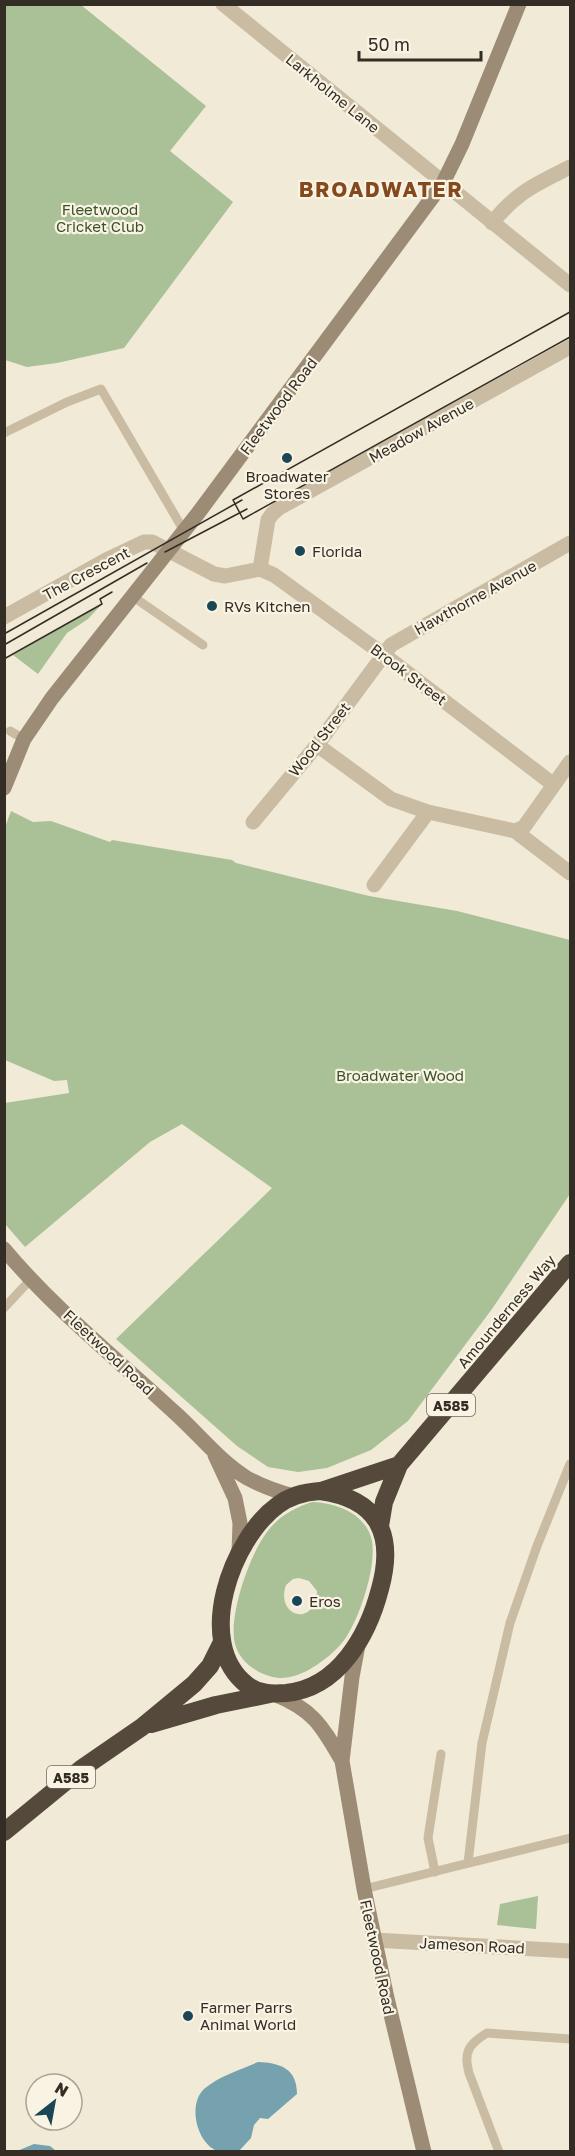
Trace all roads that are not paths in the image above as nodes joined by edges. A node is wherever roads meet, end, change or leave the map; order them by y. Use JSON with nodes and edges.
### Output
{"nodes":[{"id":1,"x":223,"y":4,"type":"edge"},
{"id":2,"x":519,"y":4,"type":"edge"},
{"id":3,"x":570,"y":166,"type":"edge"},
{"id":4,"x":443,"y":183,"type":"junction"},
{"id":5,"x":492,"y":223,"type":"junction"},
{"id":6,"x":570,"y":285,"type":"edge"},
{"id":7,"x":570,"y":347,"type":"edge"},
{"id":8,"x":4,"y":433,"type":"edge"},
{"id":9,"x":184,"y":531,"type":"junction"},
{"id":10,"x":570,"y":543,"type":"edge"},
{"id":11,"x":169,"y":550,"type":"junction"},
{"id":12,"x":260,"y":569,"type":"junction"},
{"id":13,"x":132,"y":596,"type":"junction"},
{"id":14,"x":4,"y":617,"type":"edge"},
{"id":15,"x":203,"y":645,"type":"dead end"},
{"id":16,"x":384,"y":655,"type":"junction"},
{"id":17,"x":10,"y":731,"type":"dead end"},
{"id":18,"x":24,"y":739,"type":"junction"},
{"id":19,"x":317,"y":746,"type":"junction"},
{"id":20,"x":570,"y":762,"type":"edge"},
{"id":21,"x":554,"y":785,"type":"junction"},
{"id":22,"x":4,"y":788,"type":"edge"},
{"id":23,"x":428,"y":812,"type":"junction"},
{"id":24,"x":253,"y":822,"type":"dead end"},
{"id":25,"x":515,"y":831,"type":"junction"},
{"id":26,"x":570,"y":873,"type":"edge"},
{"id":27,"x":374,"y":885,"type":"dead end"},
{"id":28,"x":4,"y":1249,"type":"edge"},
{"id":29,"x":570,"y":1263,"type":"edge"},
{"id":30,"x":31,"y":1279,"type":"junction"},
{"id":31,"x":4,"y":1308,"type":"edge"},
{"id":32,"x":215,"y":1454,"type":"junction"},
{"id":33,"x":570,"y":1464,"type":"edge"},
{"id":34,"x":399,"y":1465,"type":"junction"},
{"id":35,"x":320,"y":1491,"type":"junction"},
{"id":36,"x":294,"y":1496,"type":"junction"},
{"id":37,"x":381,"y":1526,"type":"junction"},
{"id":38,"x":239,"y":1552,"type":"junction"},
{"id":39,"x":221,"y":1644,"type":"junction"},
{"id":40,"x":358,"y":1645,"type":"junction"},
{"id":41,"x":273,"y":1694,"type":"junction"},
{"id":42,"x":142,"y":1727,"type":"junction"},
{"id":43,"x":441,"y":1754,"type":"dead end"},
{"id":44,"x":342,"y":1761,"type":"junction"},
{"id":45,"x":4,"y":1832,"type":"edge"},
{"id":46,"x":570,"y":1838,"type":"edge"},
{"id":47,"x":468,"y":1863,"type":"junction"},
{"id":48,"x":435,"y":1872,"type":"junction"},
{"id":49,"x":364,"y":1889,"type":"junction"},
{"id":50,"x":374,"y":1940,"type":"junction"},
{"id":51,"x":570,"y":1951,"type":"edge"},
{"id":52,"x":570,"y":2039,"type":"edge"},
{"id":53,"x":424,"y":2151,"type":"edge"},
{"id":54,"x":499,"y":2151,"type":"edge"}],
"edges":[{"from":1,"to":4,"type":"street","name":"Larkholme Lane"},
{"from":2,"to":4,"type":"street","name":"Fleetwood Road"},
{"from":3,"to":5,"type":"street"},
{"from":4,"to":5,"type":"street","name":"Larkholme Lane"},
{"from":4,"to":9,"type":"street","name":"Fleetwood Road"},
{"from":5,"to":6,"type":"street","name":"Larkholme Lane"},
{"from":7,"to":12,"type":"street","name":"Meadow Avenue"},
{"from":8,"to":9,"type":"lane"},
{"from":9,"to":11,"type":"street","name":"Fleetwood Road"},
{"from":10,"to":16,"type":"street","name":"Hawthorne Avenue"},
{"from":11,"to":12,"type":"street"},
{"from":11,"to":13,"type":"street","name":"Fleetwood Road"},
{"from":11,"to":14,"type":"street","name":"The Crescent"},
{"from":12,"to":16,"type":"street","name":"Brook Street"},
{"from":13,"to":15,"type":"lane"},
{"from":13,"to":18,"type":"street","name":"Fleetwood Road"},
{"from":16,"to":19,"type":"street","name":"Wood Street"},
{"from":16,"to":21,"type":"street","name":"Brook Street"},
{"from":17,"to":18,"type":"lane"},
{"from":18,"to":22,"type":"street","name":"Fleetwood Road"},
{"from":19,"to":23,"type":"street"},
{"from":19,"to":24,"type":"street","name":"Wood Street"},
{"from":20,"to":21,"type":"street"},
{"from":21,"to":25,"type":"street"},
{"from":23,"to":25,"type":"street"},
{"from":23,"to":27,"type":"street"},
{"from":25,"to":26,"type":"street"},
{"from":28,"to":30,"type":"street","name":"Fleetwood Road"},
{"from":29,"to":34,"type":"highway","name":"Amounderness Way","number":"A585"},
{"from":30,"to":31,"type":"lane"},
{"from":30,"to":32,"type":"street","name":"Fleetwood Road"},
{"from":32,"to":36,"type":"street","name":"Fleetwood Road"},
{"from":32,"to":38,"type":"street","name":"Fleetwood Road"},
{"from":33,"to":47,"type":"lane"},
{"from":34,"to":35,"type":"highway","number":"A585"},
{"from":34,"to":37,"type":"highway","name":"Amounderness Way","number":"A585"},
{"from":35,"to":36,"type":"highway","number":"A585"},
{"from":35,"to":37,"type":"highway","number":"A585"},
{"from":36,"to":38,"type":"highway","number":"A585"},
{"from":37,"to":40,"type":"highway","number":"A585"},
{"from":38,"to":39,"type":"highway","number":"A585"},
{"from":39,"to":41,"type":"highway","number":"A585"},
{"from":39,"to":42,"type":"highway","number":"A585"},
{"from":40,"to":41,"type":"highway","number":"A585"},
{"from":40,"to":44,"type":"street","name":"Fleetwood Road"},
{"from":41,"to":42,"type":"highway","number":"A585"},
{"from":41,"to":44,"type":"street","name":"Fleetwood Road"},
{"from":42,"to":45,"type":"highway","number":"A585"},
{"from":43,"to":48,"type":"lane"},
{"from":44,"to":49,"type":"street","name":"Fleetwood Road"},
{"from":46,"to":47,"type":"lane"},
{"from":47,"to":48,"type":"lane"},
{"from":48,"to":49,"type":"lane"},
{"from":49,"to":50,"type":"street","name":"Fleetwood Road"},
{"from":50,"to":51,"type":"street","name":"Jameson Road"},
{"from":50,"to":53,"type":"street","name":"Fleetwood Road"},
{"from":52,"to":54,"type":"lane"}]}
